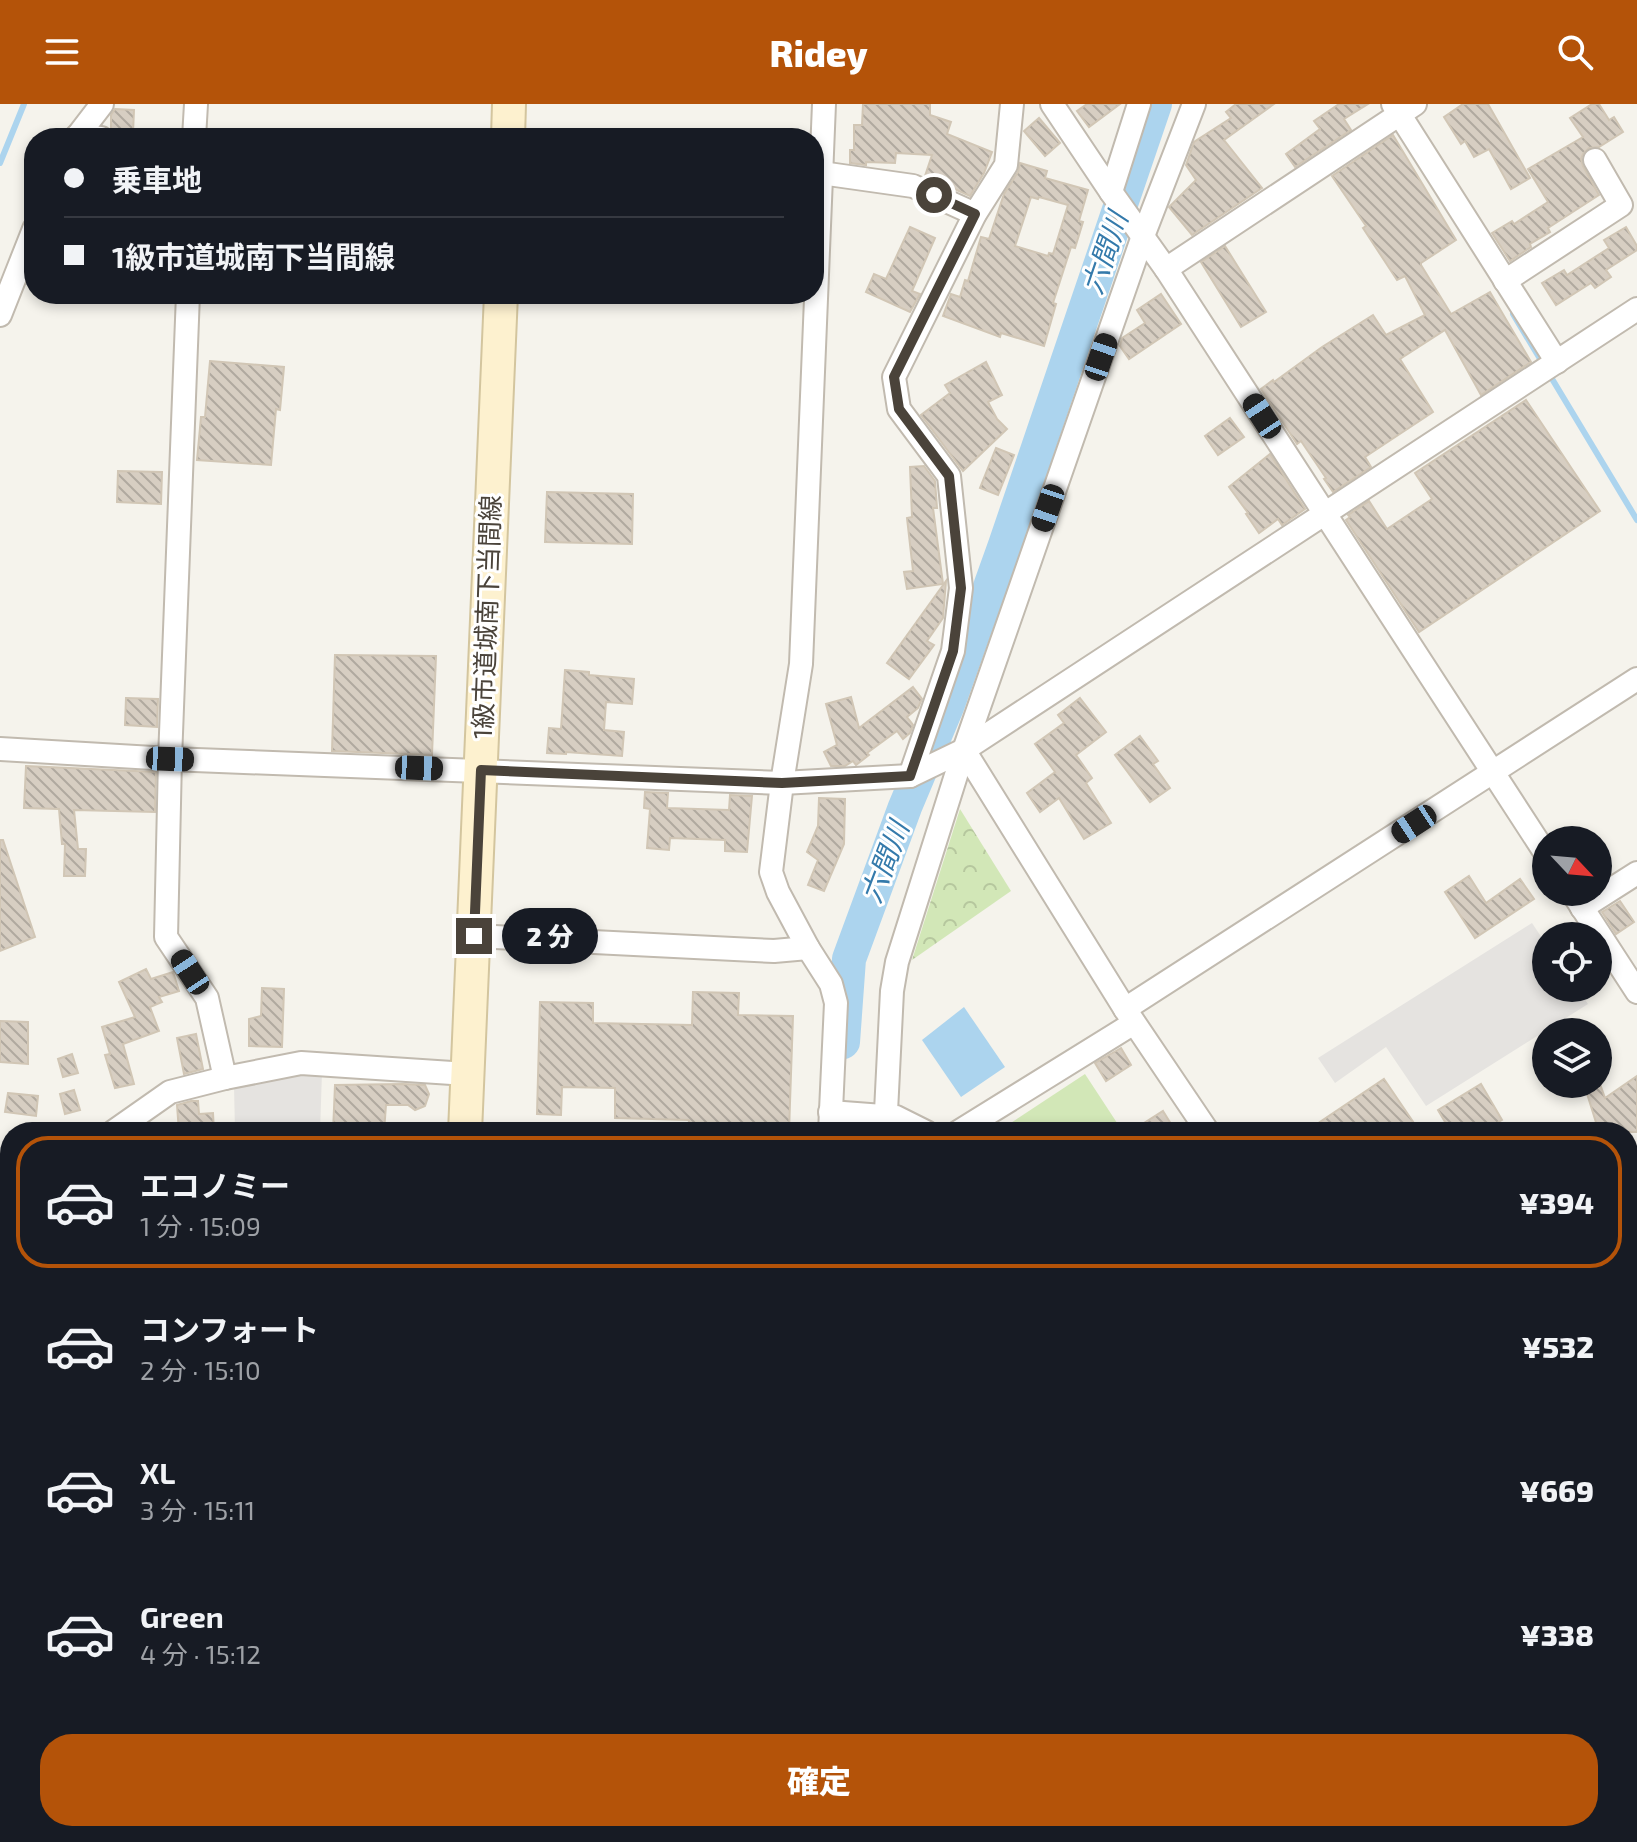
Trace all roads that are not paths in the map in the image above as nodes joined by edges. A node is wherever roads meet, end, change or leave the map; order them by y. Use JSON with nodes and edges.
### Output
{"nodes":[{"id":1,"x":102,"y":104,"type":"edge"},
{"id":2,"x":196,"y":104,"type":"edge"},
{"id":3,"x":509,"y":104,"type":"edge"},
{"id":4,"x":824,"y":104,"type":"edge"},
{"id":5,"x":1012,"y":104,"type":"edge"},
{"id":6,"x":1052,"y":104,"type":"edge"},
{"id":7,"x":1139,"y":104,"type":"edge"},
{"id":8,"x":1194,"y":104,"type":"edge"},
{"id":9,"x":1402,"y":108,"type":"edge"},
{"id":10,"x":83,"y":128,"type":"edge"},
{"id":11,"x":195,"y":128,"type":"edge"},
{"id":12,"x":508,"y":128,"type":"edge"},
{"id":13,"x":822,"y":128,"type":"edge"},
{"id":14,"x":1595,"y":160,"type":"dead end"},
{"id":15,"x":824,"y":173,"type":"edge"},
{"id":16,"x":1111,"y":192,"type":"junction"},
{"id":17,"x":975,"y":214,"type":"junction"},
{"id":18,"x":1143,"y":236,"type":"junction"},
{"id":19,"x":24,"y":254,"type":"edge"},
{"id":20,"x":1166,"y":269,"type":"junction"},
{"id":21,"x":1505,"y":281,"type":"junction"},
{"id":22,"x":188,"y":304,"type":"edge"},
{"id":23,"x":501,"y":304,"type":"edge"},
{"id":24,"x":813,"y":304,"type":"edge"},
{"id":25,"x":1637,"y":309,"type":"edge"},
{"id":26,"x":0,"y":315,"type":"edge"},
{"id":27,"x":1557,"y":362,"type":"junction"},
{"id":28,"x":1325,"y":514,"type":"junction"},
{"id":29,"x":1637,"y":679,"type":"edge"},
{"id":30,"x":0,"y":749,"type":"edge"},
{"id":31,"x":964,"y":750,"type":"junction"},
{"id":32,"x":170,"y":759,"type":"junction"},
{"id":33,"x":481,"y":770,"type":"junction"},
{"id":34,"x":1492,"y":773,"type":"junction"},
{"id":35,"x":910,"y":776,"type":"junction"},
{"id":36,"x":782,"y":783,"type":"junction"},
{"id":37,"x":1532,"y":833,"type":"edge"},
{"id":38,"x":1637,"y":873,"type":"edge"},
{"id":39,"x":1612,"y":884,"type":"edge"},
{"id":40,"x":1581,"y":906,"type":"edge"},
{"id":41,"x":474,"y":936,"type":"junction"},
{"id":42,"x":808,"y":948,"type":"junction"},
{"id":43,"x":1637,"y":992,"type":"edge"},
{"id":44,"x":1129,"y":1016,"type":"junction"},
{"id":45,"x":467,"y":1074,"type":"junction"},
{"id":46,"x":225,"y":1078,"type":"junction"},
{"id":47,"x":127,"y":1122,"type":"edge"},
{"id":48,"x":465,"y":1122,"type":"edge"},
{"id":49,"x":830,"y":1122,"type":"edge"},
{"id":50,"x":885,"y":1122,"type":"edge"},
{"id":51,"x":888,"y":1122,"type":"edge"},
{"id":52,"x":906,"y":1122,"type":"edge"},
{"id":53,"x":973,"y":1122,"type":"edge"},
{"id":54,"x":1201,"y":1122,"type":"edge"}],
"edges":[{"from":1,"to":10,"type":"street"},
{"from":2,"to":11,"type":"street"},
{"from":3,"to":12,"type":"street"},
{"from":4,"to":13,"type":"street"},
{"from":5,"to":17,"type":"street"},
{"from":6,"to":16,"type":"street"},
{"from":7,"to":16,"type":"street"},
{"from":8,"to":18,"type":"street"},
{"from":9,"to":20,"type":"street"},
{"from":9,"to":21,"type":"street"},
{"from":14,"to":21,"type":"street"},
{"from":15,"to":17,"type":"street"},
{"from":16,"to":18,"type":"street"},
{"from":17,"to":35,"type":"street"},
{"from":18,"to":20,"type":"street"},
{"from":18,"to":31,"type":"street"},
{"from":19,"to":26,"type":"street"},
{"from":20,"to":28,"type":"street"},
{"from":21,"to":27,"type":"street"},
{"from":22,"to":32,"type":"street"},
{"from":23,"to":33,"type":"street","name":"1級市道城南下当間線"},
{"from":24,"to":36,"type":"street"},
{"from":25,"to":27,"type":"street"},
{"from":27,"to":28,"type":"street"},
{"from":28,"to":31,"type":"street"},
{"from":28,"to":34,"type":"street"},
{"from":29,"to":34,"type":"street"},
{"from":30,"to":32,"type":"street"},
{"from":31,"to":35,"type":"street"},
{"from":31,"to":44,"type":"street"},
{"from":31,"to":50,"type":"street"},
{"from":32,"to":33,"type":"street"},
{"from":32,"to":46,"type":"street"},
{"from":33,"to":36,"type":"street"},
{"from":33,"to":41,"type":"street","name":"1級市道城南下当間線"},
{"from":34,"to":37,"type":"street"},
{"from":34,"to":44,"type":"street"},
{"from":35,"to":36,"type":"street"},
{"from":36,"to":42,"type":"street"},
{"from":38,"to":39,"type":"street"},
{"from":40,"to":43,"type":"street"},
{"from":41,"to":42,"type":"street"},
{"from":41,"to":45,"type":"street","name":"1級市道城南下当間線"},
{"from":42,"to":49,"type":"street"},
{"from":44,"to":53,"type":"street"},
{"from":44,"to":54,"type":"street"},
{"from":45,"to":46,"type":"street"},
{"from":45,"to":48,"type":"street","name":"1級市道城南下当間線"},
{"from":46,"to":47,"type":"street"},
{"from":51,"to":52,"type":"street"}]}
